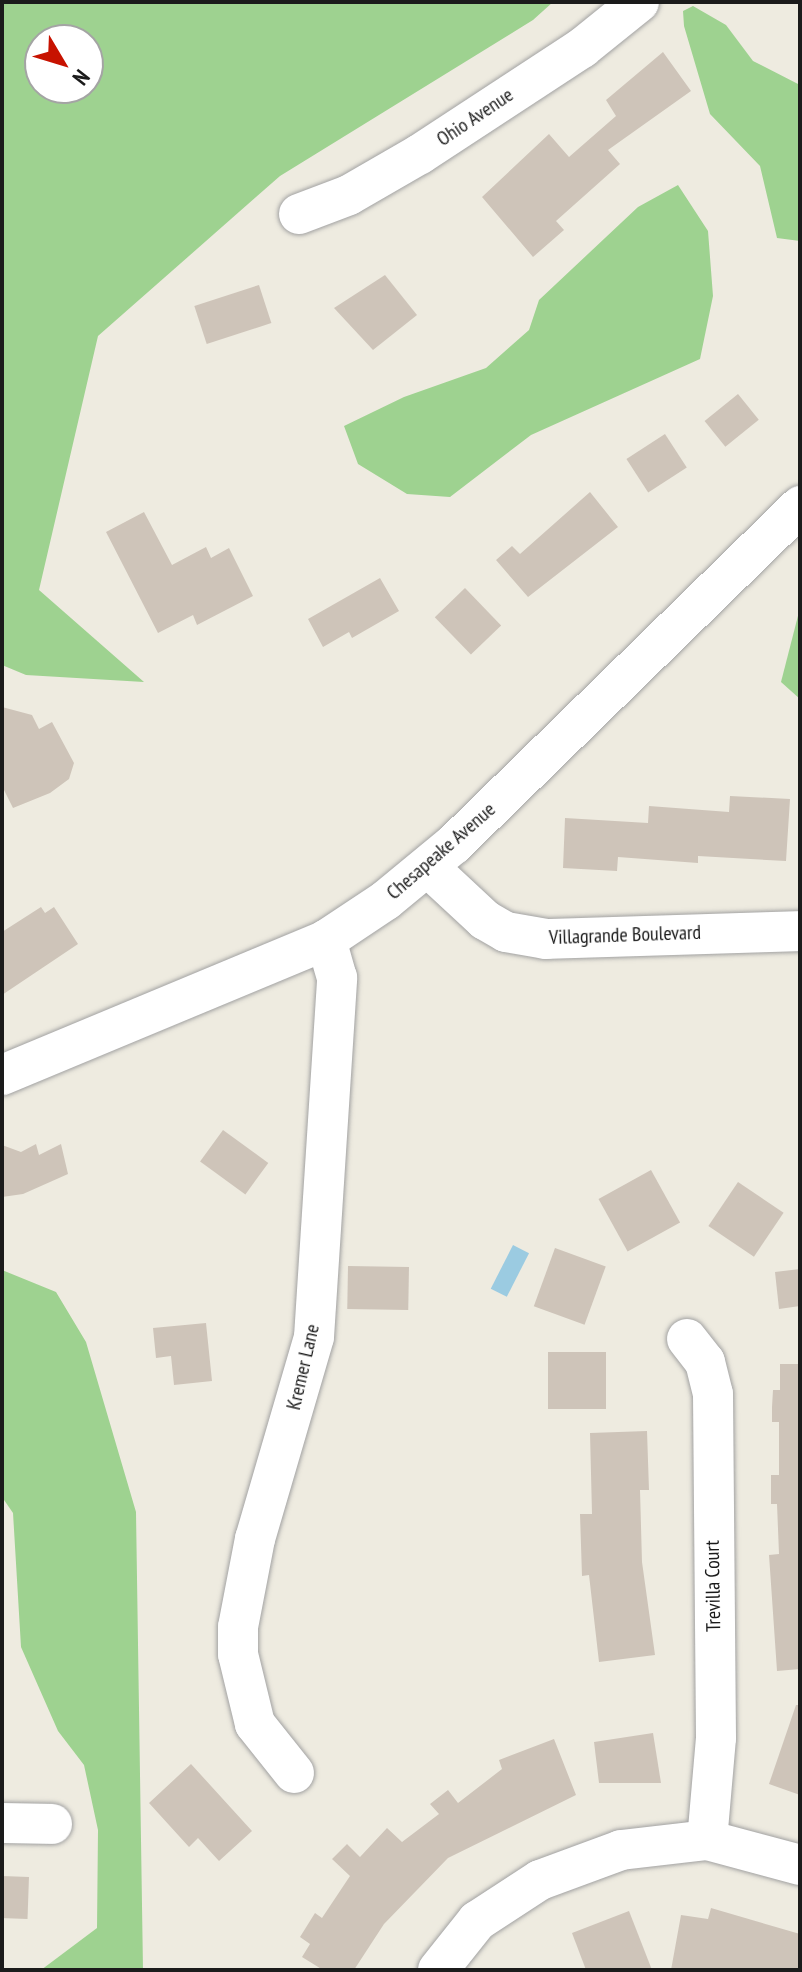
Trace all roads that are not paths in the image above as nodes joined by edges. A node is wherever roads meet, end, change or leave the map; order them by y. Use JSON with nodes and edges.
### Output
{"nodes":[{"id":1,"x":639,"y":2,"type":"edge"},
{"id":2,"x":299,"y":214,"type":"dead end"},
{"id":3,"x":800,"y":506,"type":"edge"},
{"id":4,"x":428,"y":867,"type":"junction"},
{"id":5,"x":800,"y":931,"type":"edge"},
{"id":6,"x":326,"y":940,"type":"junction"},
{"id":7,"x":2,"y":1075,"type":"edge"},
{"id":8,"x":687,"y":1339,"type":"dead end"},
{"id":9,"x":294,"y":1773,"type":"dead end"},
{"id":10,"x":2,"y":1823,"type":"edge"},
{"id":11,"x":52,"y":1824,"type":"dead end"},
{"id":12,"x":707,"y":1840,"type":"junction"},
{"id":13,"x":800,"y":1865,"type":"edge"},
{"id":14,"x":438,"y":1970,"type":"edge"}],
"edges":[{"from":1,"to":2,"type":"street","name":"Ohio Avenue"},
{"from":3,"to":4,"type":"street","name":"Chesapeake Avenue"},
{"from":4,"to":5,"type":"street","name":"Villagrande Boulevard"},
{"from":4,"to":6,"type":"street","name":"Chesapeake Avenue"},
{"from":6,"to":7,"type":"street","name":"Chesapeake Avenue"},
{"from":6,"to":9,"type":"street","name":"Kremer Lane"},
{"from":8,"to":12,"type":"street","name":"Trevilla Court"},
{"from":10,"to":11,"type":"street"},
{"from":12,"to":13,"type":"street"},
{"from":12,"to":14,"type":"street"}]}
